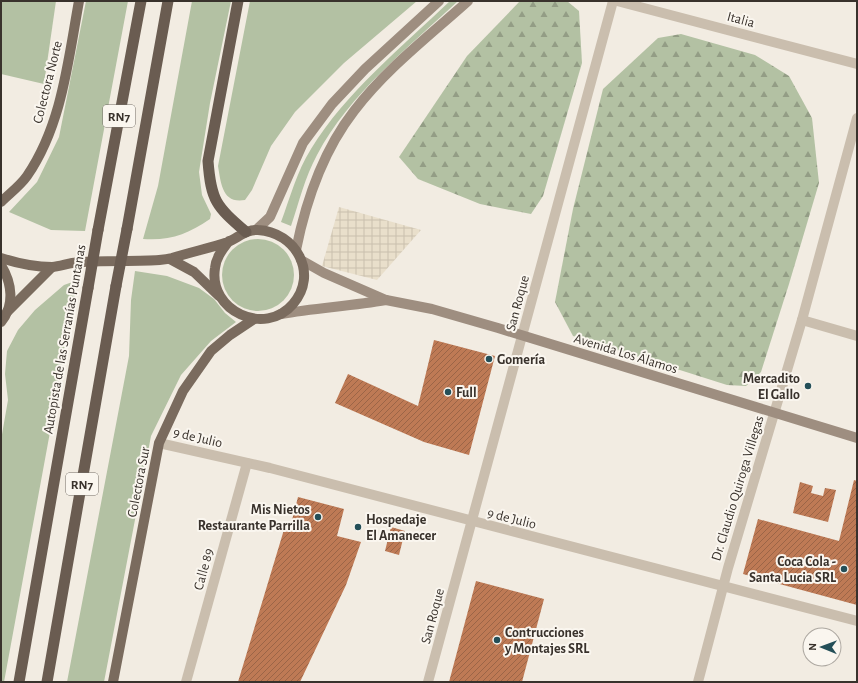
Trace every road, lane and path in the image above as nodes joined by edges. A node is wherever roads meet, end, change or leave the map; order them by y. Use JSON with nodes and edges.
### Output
{"nodes":[{"id":1,"x":79,"y":1,"type":"edge"},
{"id":2,"x":141,"y":1,"type":"edge"},
{"id":3,"x":168,"y":1,"type":"edge"},
{"id":4,"x":238,"y":1,"type":"edge"},
{"id":5,"x":439,"y":1,"type":"edge"},
{"id":6,"x":468,"y":1,"type":"edge"},
{"id":7,"x":613,"y":1,"type":"edge"},
{"id":8,"x":617,"y":1,"type":"edge"},
{"id":9,"x":857,"y":64,"type":"edge"},
{"id":10,"x":857,"y":118,"type":"edge"},
{"id":11,"x":1,"y":202,"type":"edge"},
{"id":12,"x":251,"y":231,"type":"junction"},
{"id":13,"x":229,"y":241,"type":"junction"},
{"id":14,"x":296,"y":250,"type":"junction"},
{"id":15,"x":1,"y":258,"type":"edge"},
{"id":16,"x":170,"y":259,"type":"junction"},
{"id":17,"x":301,"y":260,"type":"junction"},
{"id":18,"x":1,"y":265,"type":"edge"},
{"id":19,"x":52,"y":267,"type":"junction"},
{"id":20,"x":220,"y":296,"type":"junction"},
{"id":21,"x":386,"y":300,"type":"junction"},
{"id":22,"x":281,"y":314,"type":"junction"},
{"id":23,"x":254,"y":319,"type":"junction"},
{"id":24,"x":3,"y":320,"type":"edge"},
{"id":25,"x":802,"y":320,"type":"junction"},
{"id":26,"x":523,"y":336,"type":"junction"},
{"id":27,"x":857,"y":336,"type":"edge"},
{"id":28,"x":774,"y":414,"type":"junction"},
{"id":29,"x":857,"y":438,"type":"edge"},
{"id":30,"x":160,"y":443,"type":"junction"},
{"id":31,"x":247,"y":462,"type":"junction"},
{"id":32,"x":472,"y":522,"type":"junction"},
{"id":33,"x":723,"y":586,"type":"junction"},
{"id":34,"x":857,"y":622,"type":"edge"},
{"id":35,"x":19,"y":682,"type":"edge"},
{"id":36,"x":47,"y":682,"type":"edge"},
{"id":37,"x":113,"y":682,"type":"edge"},
{"id":38,"x":186,"y":682,"type":"edge"},
{"id":39,"x":428,"y":682,"type":"edge"},
{"id":40,"x":698,"y":682,"type":"edge"}],
"edges":[{"from":1,"to":11,"type":"main road","name":"Colectora Norte"},
{"from":2,"to":35,"type":"highway","name":"Autopista de las Serranías Puntanas","number":"RN7","bridge":true},
{"from":3,"to":36,"type":"highway","number":"RN7","bridge":true},
{"from":4,"to":12,"type":"highway"},
{"from":5,"to":12,"type":"main road"},
{"from":6,"to":14,"type":"main road"},
{"from":7,"to":26,"type":"street","name":"San Roque"},
{"from":8,"to":9,"type":"street","name":"Italia"},
{"from":10,"to":25,"type":"street","name":"Dr. Claudio Quiroga Villegas"},
{"from":12,"to":13,"type":"main road"},
{"from":12,"to":14,"type":"main road"},
{"from":13,"to":16,"type":"main road"},
{"from":13,"to":20,"type":"main road"},
{"from":14,"to":17,"type":"main road"},
{"from":15,"to":19,"type":"main road"},
{"from":16,"to":19,"type":"main road"},
{"from":16,"to":20,"type":"main road"},
{"from":17,"to":21,"type":"main road","name":"Avenida Los Álamos"},
{"from":17,"to":22,"type":"main road"},
{"from":18,"to":24,"type":"main road"},
{"from":19,"to":24,"type":"main road"},
{"from":20,"to":23,"type":"main road"},
{"from":21,"to":22,"type":"main road","name":"Avenida Los Álamos"},
{"from":21,"to":26,"type":"main road","name":"Avenida Los Álamos"},
{"from":22,"to":23,"type":"main road"},
{"from":23,"to":30,"type":"main road","name":"Colectora Sur"},
{"from":25,"to":27,"type":"street"},
{"from":25,"to":28,"type":"street","name":"Dr. Claudio Quiroga Villegas"},
{"from":26,"to":28,"type":"main road","name":"Avenida Los Álamos"},
{"from":26,"to":32,"type":"street","name":"San Roque"},
{"from":28,"to":29,"type":"main road","name":"Avenida Los Álamos"},
{"from":28,"to":33,"type":"street","name":"Dr. Claudio Quiroga Villegas"},
{"from":30,"to":31,"type":"street","name":"9 de Julio"},
{"from":30,"to":37,"type":"main road","name":"Colectora Sur"},
{"from":31,"to":32,"type":"street","name":"9 de Julio"},
{"from":31,"to":38,"type":"street","name":"Calle 89"},
{"from":32,"to":33,"type":"street","name":"9 de Julio"},
{"from":32,"to":39,"type":"street","name":"San Roque"},
{"from":33,"to":34,"type":"street","name":"9 de Julio"},
{"from":33,"to":40,"type":"street","name":"Dr. Claudio Quiroga Villegas"}]}
